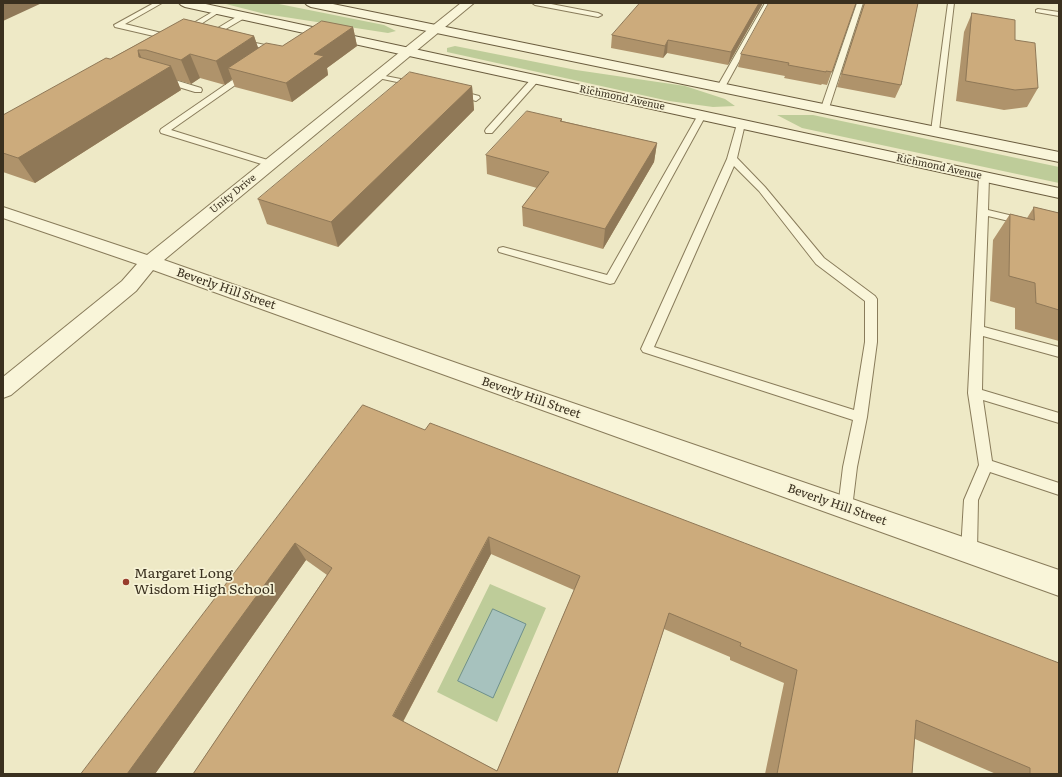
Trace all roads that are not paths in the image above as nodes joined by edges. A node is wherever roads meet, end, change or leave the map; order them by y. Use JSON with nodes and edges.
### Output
{"nodes":[{"id":1,"x":159,"y":3,"type":"edge"},
{"id":2,"x":185,"y":3,"type":"edge"},
{"id":3,"x":311,"y":3,"type":"edge"},
{"id":4,"x":468,"y":3,"type":"edge"},
{"id":5,"x":535,"y":3,"type":"edge"},
{"id":6,"x":768,"y":3,"type":"edge"},
{"id":7,"x":860,"y":3,"type":"edge"},
{"id":8,"x":951,"y":3,"type":"edge"},
{"id":9,"x":219,"y":10,"type":"junction"},
{"id":10,"x":1038,"y":11,"type":"dead end"},
{"id":11,"x":1059,"y":14,"type":"edge"},
{"id":12,"x":598,"y":15,"type":"dead end"},
{"id":13,"x":244,"y":16,"type":"junction"},
{"id":14,"x":437,"y":28,"type":"junction"},
{"id":15,"x":171,"y":38,"type":"junction"},
{"id":16,"x":158,"y":46,"type":"edge"},
{"id":17,"x":409,"y":52,"type":"junction"},
{"id":18,"x":268,"y":59,"type":"edge"},
{"id":19,"x":256,"y":68,"type":"edge"},
{"id":20,"x":378,"y":76,"type":"junction"},
{"id":21,"x":152,"y":77,"type":"edge"},
{"id":22,"x":536,"y":79,"type":"junction"},
{"id":23,"x":424,"y":86,"type":"edge"},
{"id":24,"x":721,"y":87,"type":"junction"},
{"id":25,"x":198,"y":90,"type":"dead end"},
{"id":26,"x":446,"y":91,"type":"edge"},
{"id":27,"x":476,"y":98,"type":"dead end"},
{"id":28,"x":824,"y":108,"type":"junction"},
{"id":29,"x":749,"y":109,"type":"junction"},
{"id":30,"x":702,"y":115,"type":"junction"},
{"id":31,"x":489,"y":131,"type":"dead end"},
{"id":32,"x":935,"y":131,"type":"junction"},
{"id":33,"x":1059,"y":157,"type":"edge"},
{"id":34,"x":732,"y":159,"type":"junction"},
{"id":35,"x":270,"y":164,"type":"junction"},
{"id":36,"x":984,"y":177,"type":"junction"},
{"id":37,"x":1059,"y":193,"type":"edge"},
{"id":38,"x":3,"y":212,"type":"edge"},
{"id":39,"x":983,"y":212,"type":"junction"},
{"id":40,"x":1059,"y":230,"type":"edge"},
{"id":41,"x":503,"y":250,"type":"dead end"},
{"id":42,"x":150,"y":262,"type":"junction"},
{"id":43,"x":978,"y":330,"type":"junction"},
{"id":44,"x":1059,"y":352,"type":"edge"},
{"id":45,"x":3,"y":389,"type":"edge"},
{"id":46,"x":976,"y":394,"type":"junction"},
{"id":47,"x":860,"y":417,"type":"junction"},
{"id":48,"x":1059,"y":418,"type":"edge"},
{"id":49,"x":986,"y":465,"type":"junction"},
{"id":50,"x":1059,"y":489,"type":"edge"},
{"id":51,"x":846,"y":508,"type":"junction"},
{"id":52,"x":969,"y":551,"type":"junction"},
{"id":53,"x":1059,"y":583,"type":"edge"}],
"edges":[{"from":1,"to":15,"type":"lane"},
{"from":2,"to":9,"type":"main road","name":"Richmond Avenue"},
{"from":3,"to":14,"type":"main road","name":"Richmond Avenue"},
{"from":4,"to":14,"type":"main road","name":"Unity Drive"},
{"from":5,"to":12,"type":"lane"},
{"from":6,"to":24,"type":"lane"},
{"from":7,"to":28,"type":"lane"},
{"from":8,"to":32,"type":"lane"},
{"from":9,"to":13,"type":"main road","name":"Richmond Avenue"},
{"from":9,"to":15,"type":"lane"},
{"from":10,"to":11,"type":"lane"},
{"from":13,"to":17,"type":"main road","name":"Richmond Avenue"},
{"from":13,"to":18,"type":"lane"},
{"from":14,"to":17,"type":"main road","name":"Unity Drive"},
{"from":14,"to":24,"type":"main road","name":"Richmond Avenue"},
{"from":15,"to":16,"type":"lane"},
{"from":17,"to":20,"type":"main road","name":"Unity Drive"},
{"from":17,"to":22,"type":"main road","name":"Richmond Avenue"},
{"from":19,"to":35,"type":"lane"},
{"from":20,"to":23,"type":"lane"},
{"from":20,"to":35,"type":"main road","name":"Unity Drive"},
{"from":21,"to":25,"type":"lane"},
{"from":22,"to":30,"type":"main road","name":"Richmond Avenue"},
{"from":22,"to":31,"type":"lane"},
{"from":24,"to":29,"type":"main road","name":"Richmond Avenue"},
{"from":26,"to":27,"type":"lane"},
{"from":28,"to":29,"type":"main road","name":"Richmond Avenue"},
{"from":28,"to":32,"type":"main road","name":"Richmond Avenue"},
{"from":29,"to":30,"type":"main road","name":"Richmond Avenue"},
{"from":29,"to":34,"type":"lane"},
{"from":29,"to":36,"type":"main road","name":"Richmond Avenue"},
{"from":30,"to":41,"type":"lane"},
{"from":32,"to":33,"type":"main road","name":"Richmond Avenue"},
{"from":34,"to":47,"type":"lane"},
{"from":34,"to":47,"type":"lane"},
{"from":35,"to":42,"type":"main road","name":"Unity Drive"},
{"from":36,"to":37,"type":"main road","name":"Richmond Avenue"},
{"from":36,"to":39,"type":"lane"},
{"from":38,"to":42,"type":"main road","name":"Beverly Hill Street"},
{"from":39,"to":40,"type":"lane"},
{"from":39,"to":43,"type":"lane"},
{"from":42,"to":45,"type":"main road","name":"Unity Drive"},
{"from":42,"to":51,"type":"main road","name":"Beverly Hill Street"},
{"from":43,"to":44,"type":"lane"},
{"from":43,"to":46,"type":"lane"},
{"from":46,"to":48,"type":"lane"},
{"from":46,"to":49,"type":"lane"},
{"from":47,"to":51,"type":"lane"},
{"from":49,"to":50,"type":"lane"},
{"from":49,"to":52,"type":"lane"},
{"from":51,"to":52,"type":"main road","name":"Beverly Hill Street"},
{"from":52,"to":53,"type":"main road","name":"Beverly Hill Street"}]}
